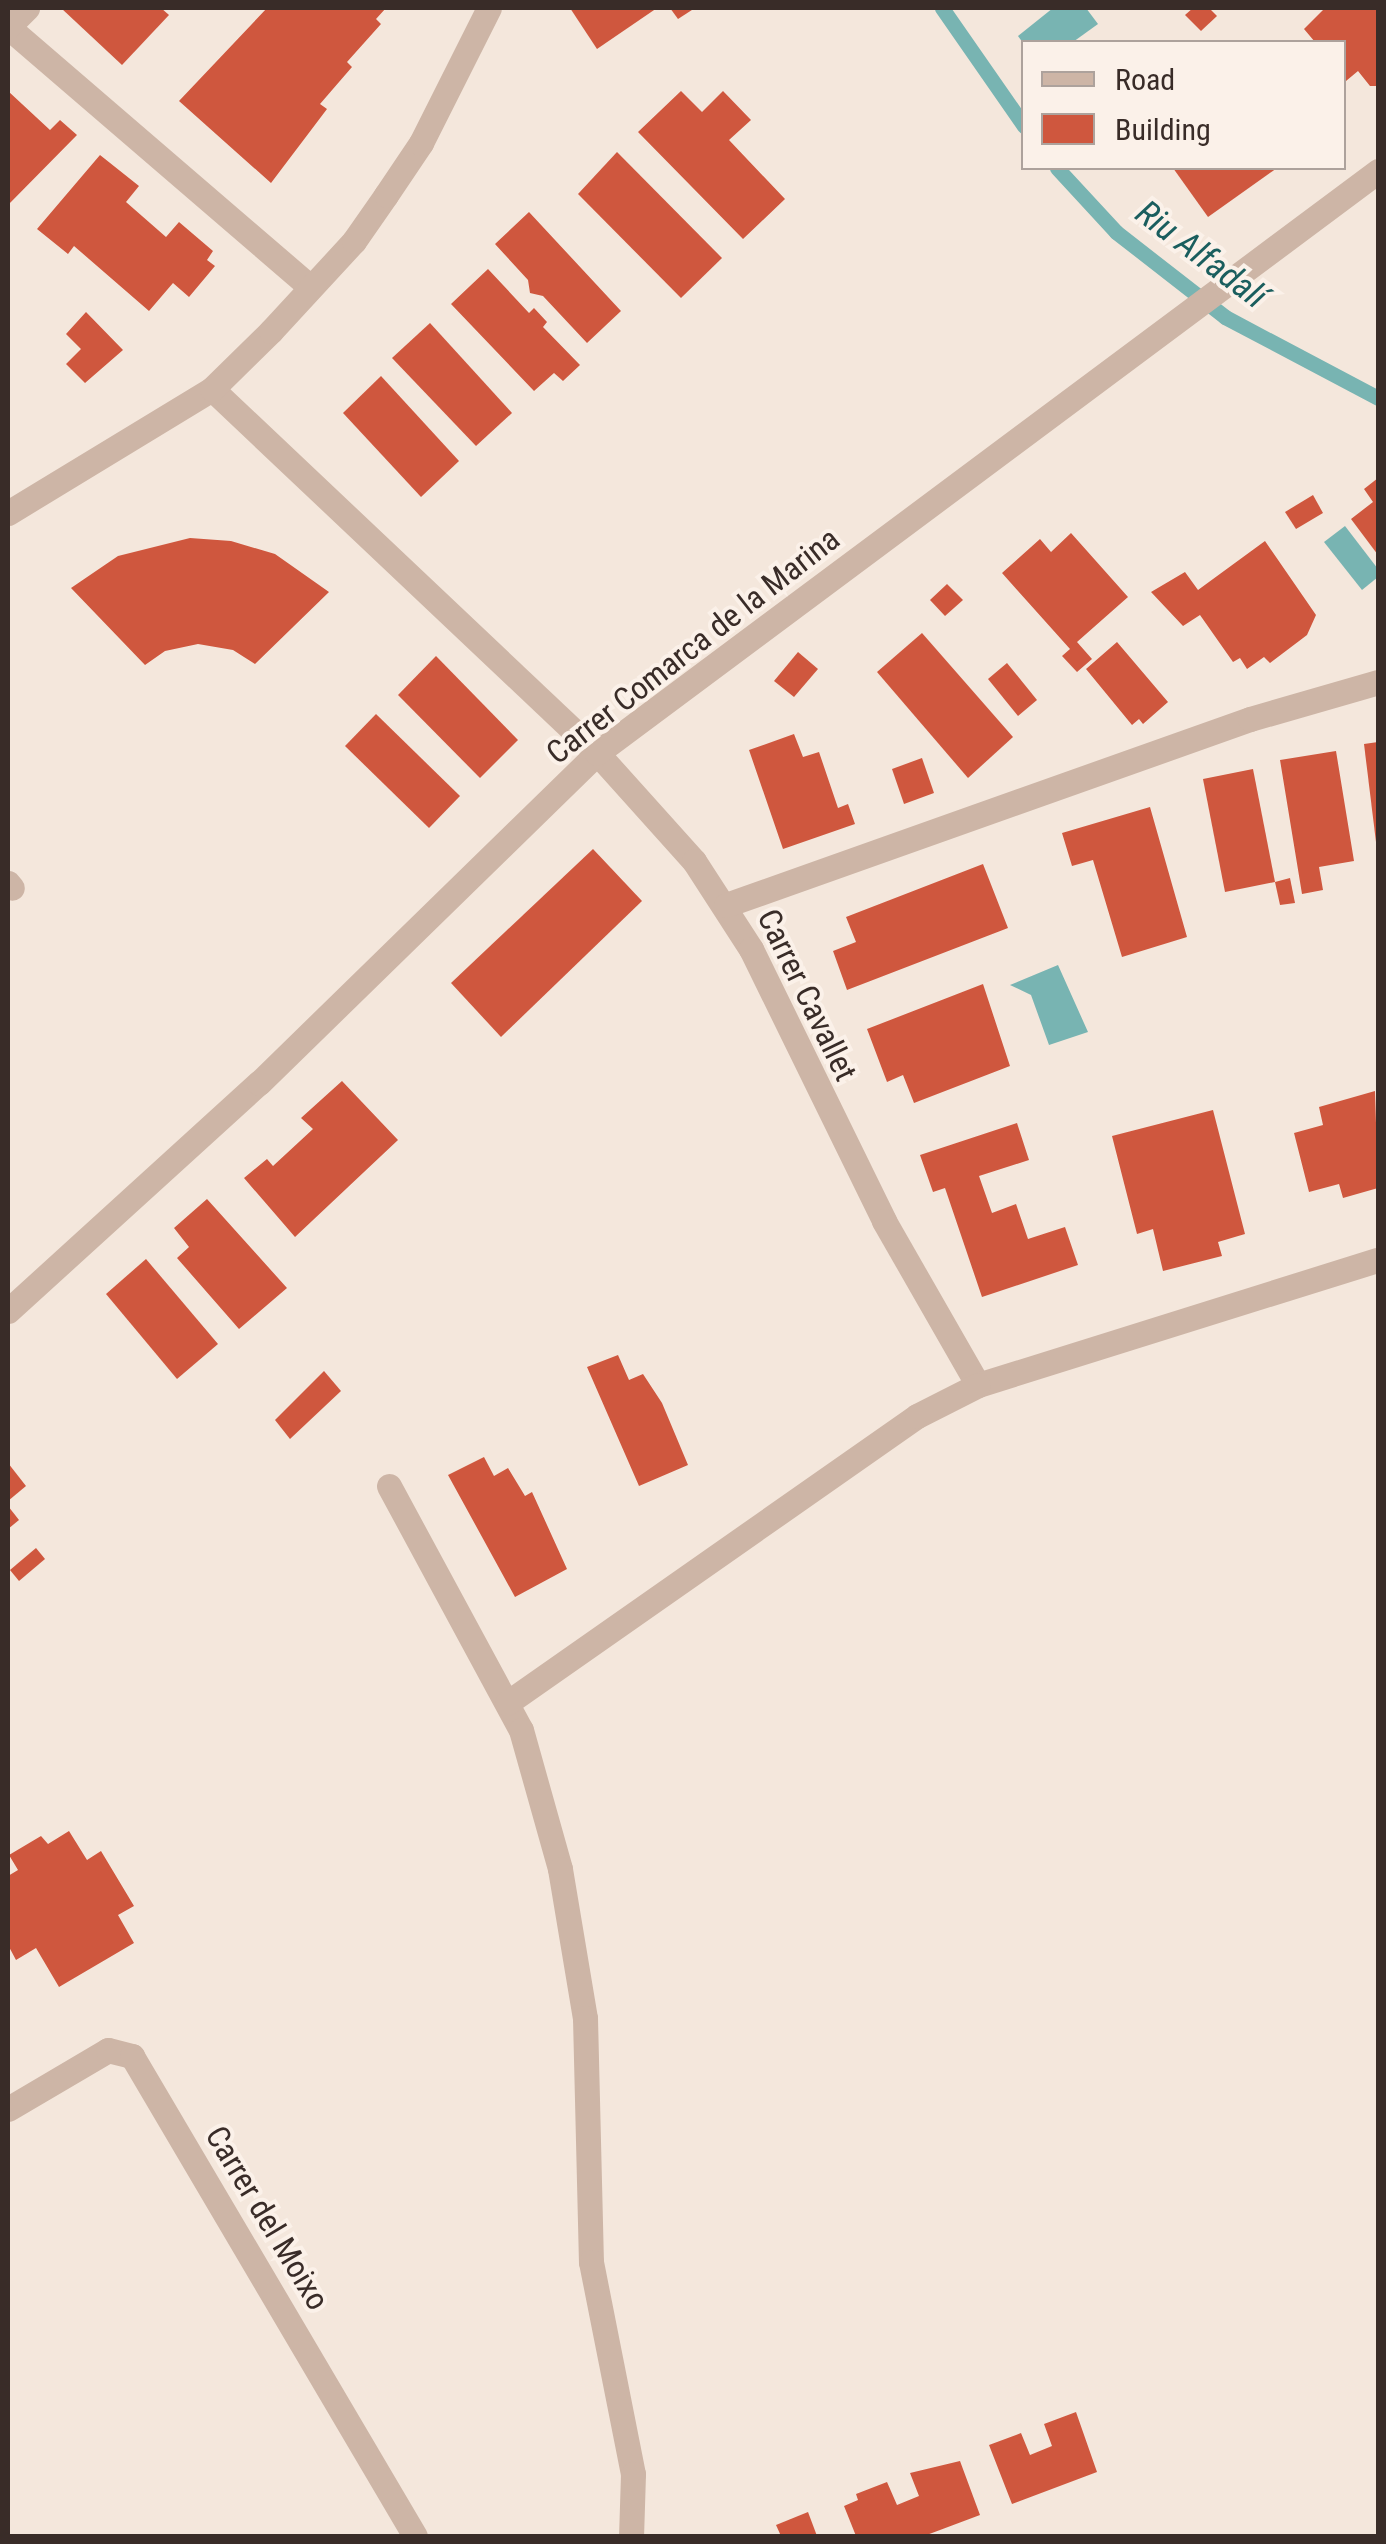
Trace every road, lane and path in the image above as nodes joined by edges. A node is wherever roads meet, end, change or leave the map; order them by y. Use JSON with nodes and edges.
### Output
{"nodes":[{"id":1,"x":26,"y":8,"type":"edge"},
{"id":2,"x":489,"y":8,"type":"edge"},
{"id":3,"x":8,"y":27,"type":"edge"},
{"id":4,"x":1378,"y":171,"type":"edge"},
{"id":5,"x":310,"y":287,"type":"junction"},
{"id":6,"x":212,"y":389,"type":"junction"},
{"id":7,"x":8,"y":513,"type":"edge"},
{"id":8,"x":1378,"y":682,"type":"edge"},
{"id":9,"x":598,"y":753,"type":"junction"},
{"id":10,"x":726,"y":905,"type":"junction"},
{"id":11,"x":1378,"y":1260,"type":"edge"},
{"id":12,"x":8,"y":1311,"type":"edge"},
{"id":13,"x":978,"y":1386,"type":"junction"},
{"id":14,"x":389,"y":1486,"type":"dead end"},
{"id":15,"x":507,"y":1703,"type":"junction"},
{"id":16,"x":8,"y":2108,"type":"edge"},
{"id":17,"x":415,"y":2536,"type":"edge"},
{"id":18,"x":631,"y":2536,"type":"edge"}],
"edges":[{"from":1,"to":3,"type":"street"},
{"from":2,"to":5,"type":"street"},
{"from":3,"to":5,"type":"street"},
{"from":4,"to":9,"type":"street","name":"Carrer Comarca de la Marina"},
{"from":5,"to":6,"type":"street"},
{"from":6,"to":7,"type":"street"},
{"from":6,"to":9,"type":"street","name":"Carrer Cavallet"},
{"from":8,"to":10,"type":"street"},
{"from":9,"to":10,"type":"street","name":"Carrer Cavallet"},
{"from":9,"to":12,"type":"street","name":"Carrer Comarca de la Marina"},
{"from":10,"to":13,"type":"street","name":"Carrer Cavallet"},
{"from":11,"to":13,"type":"street"},
{"from":13,"to":15,"type":"street"},
{"from":14,"to":15,"type":"street"},
{"from":15,"to":18,"type":"street"},
{"from":16,"to":17,"type":"street","name":"Carrer del Moixo"}]}
